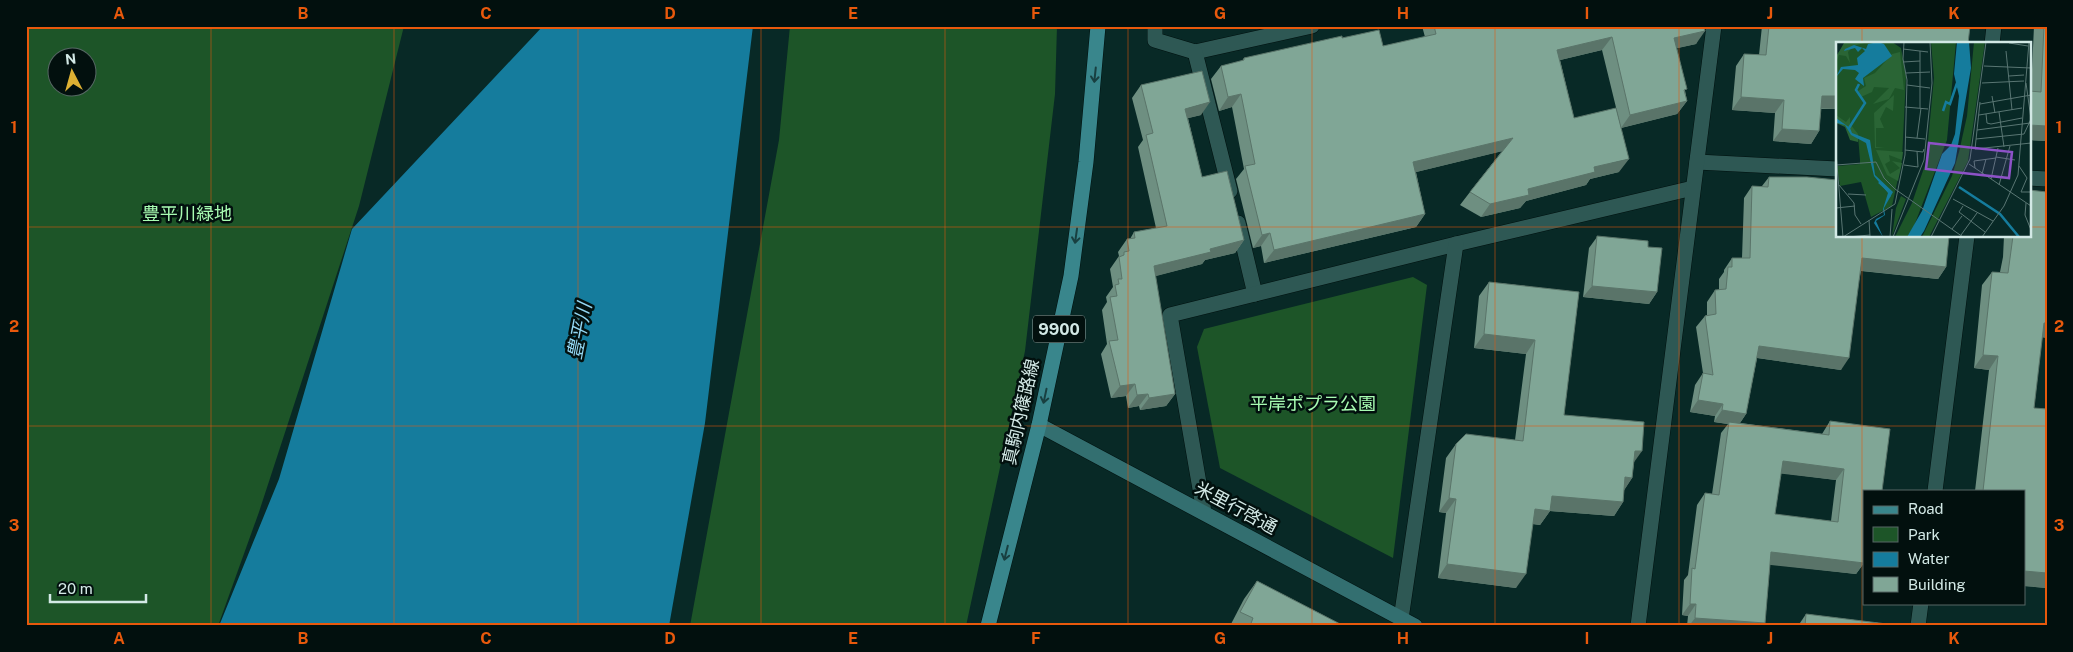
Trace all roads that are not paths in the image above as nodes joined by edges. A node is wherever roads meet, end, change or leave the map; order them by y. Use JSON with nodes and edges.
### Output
{"nodes":[{"id":1,"x":1098,"y":26,"type":"edge"},
{"id":2,"x":1155,"y":26,"type":"edge"},
{"id":3,"x":1312,"y":26,"type":"edge"},
{"id":4,"x":1714,"y":26,"type":"edge"},
{"id":5,"x":1994,"y":26,"type":"edge"},
{"id":6,"x":1992,"y":42,"type":"edge"},
{"id":7,"x":1195,"y":52,"type":"junction"},
{"id":8,"x":1697,"y":162,"type":"junction"},
{"id":9,"x":1836,"y":169,"type":"edge"},
{"id":10,"x":2030,"y":178,"type":"edge"},
{"id":11,"x":2047,"y":179,"type":"edge"},
{"id":12,"x":1693,"y":188,"type":"junction"},
{"id":13,"x":1967,"y":238,"type":"edge"},
{"id":14,"x":1456,"y":244,"type":"junction"},
{"id":15,"x":1255,"y":294,"type":"junction"},
{"id":16,"x":1039,"y":426,"type":"junction"},
{"id":17,"x":1935,"y":490,"type":"edge"},
{"id":18,"x":1204,"y":512,"type":"junction"},
{"id":19,"x":1921,"y":604,"type":"edge"},
{"id":20,"x":1408,"y":622,"type":"edge"},
{"id":21,"x":988,"y":626,"type":"edge"},
{"id":22,"x":1638,"y":626,"type":"edge"},
{"id":23,"x":1918,"y":626,"type":"edge"}],
"edges":[{"from":1,"to":16,"type":"main road","name":"真駒内篠路線","number":"9900","one_way":true},
{"from":2,"to":7,"type":"street"},
{"from":3,"to":7,"type":"street"},
{"from":4,"to":8,"type":"street"},
{"from":5,"to":6,"type":"street"},
{"from":7,"to":15,"type":"street"},
{"from":8,"to":9,"type":"street"},
{"from":8,"to":12,"type":"street"},
{"from":10,"to":11,"type":"street"},
{"from":12,"to":14,"type":"street"},
{"from":12,"to":22,"type":"street"},
{"from":13,"to":17,"type":"street"},
{"from":14,"to":15,"type":"street"},
{"from":14,"to":20,"type":"street"},
{"from":15,"to":18,"type":"street"},
{"from":16,"to":18,"type":"street","name":"米里行啓通"},
{"from":16,"to":21,"type":"main road","name":"真駒内篠路線","number":"9900","one_way":true},
{"from":18,"to":20,"type":"street","name":"米里行啓通"},
{"from":19,"to":23,"type":"street"}]}
